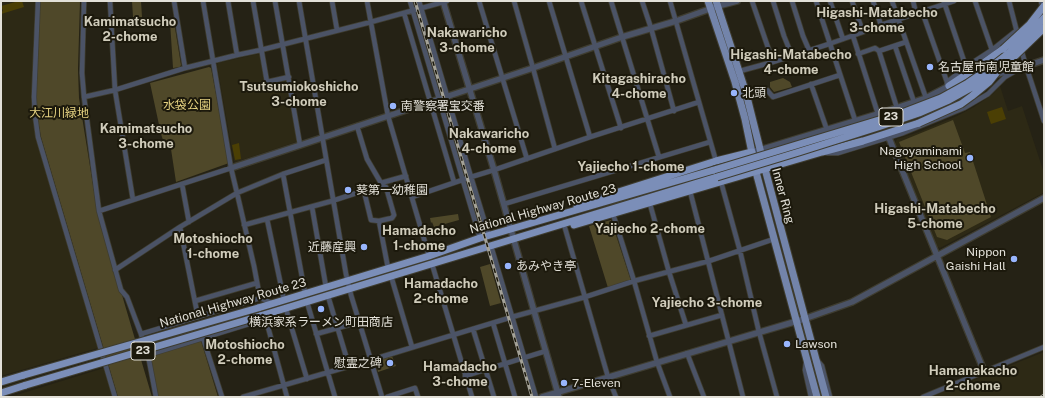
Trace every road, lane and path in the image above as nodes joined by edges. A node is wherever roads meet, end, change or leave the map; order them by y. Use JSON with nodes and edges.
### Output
{"nodes":[{"id":1,"x":38,"y":1,"type":"edge"},
{"id":2,"x":84,"y":1,"type":"edge"},
{"id":3,"x":110,"y":1,"type":"edge"},
{"id":4,"x":174,"y":1,"type":"edge"},
{"id":5,"x":203,"y":1,"type":"edge"},
{"id":6,"x":228,"y":1,"type":"edge"},
{"id":7,"x":252,"y":1,"type":"edge"},
{"id":8,"x":275,"y":1,"type":"edge"},
{"id":9,"x":298,"y":1,"type":"edge"},
{"id":10,"x":332,"y":1,"type":"edge"},
{"id":11,"x":367,"y":1,"type":"edge"},
{"id":12,"x":410,"y":1,"type":"edge"},
{"id":13,"x":420,"y":1,"type":"edge"},
{"id":14,"x":444,"y":1,"type":"edge"},
{"id":15,"x":479,"y":1,"type":"edge"},
{"id":16,"x":514,"y":1,"type":"edge"},
{"id":17,"x":549,"y":1,"type":"edge"},
{"id":18,"x":581,"y":1,"type":"edge"},
{"id":19,"x":611,"y":1,"type":"edge"},
{"id":20,"x":642,"y":1,"type":"edge"},
{"id":21,"x":670,"y":1,"type":"edge"},
{"id":22,"x":708,"y":1,"type":"edge"},
{"id":23,"x":737,"y":1,"type":"edge"},
{"id":24,"x":752,"y":1,"type":"edge"},
{"id":25,"x":773,"y":1,"type":"edge"},
{"id":26,"x":792,"y":1,"type":"edge"},
{"id":27,"x":816,"y":1,"type":"edge"},
{"id":28,"x":830,"y":1,"type":"edge"},
{"id":29,"x":852,"y":1,"type":"edge"},
{"id":30,"x":874,"y":1,"type":"edge"},
{"id":31,"x":892,"y":1,"type":"edge"},
{"id":32,"x":913,"y":1,"type":"edge"},
{"id":33,"x":933,"y":1,"type":"edge"},
{"id":34,"x":954,"y":1,"type":"edge"},
{"id":35,"x":975,"y":1,"type":"edge"},
{"id":36,"x":1009,"y":1,"type":"edge"},
{"id":37,"x":1041,"y":1,"type":"edge"},
{"id":38,"x":944,"y":2,"type":"edge"},
{"id":39,"x":715,"y":5,"type":"edge"},
{"id":40,"x":1044,"y":6,"type":"edge"},
{"id":41,"x":935,"y":7,"type":"junction"},
{"id":42,"x":421,"y":8,"type":"junction"},
{"id":43,"x":413,"y":10,"type":"junction"},
{"id":44,"x":922,"y":11,"type":"junction"},
{"id":45,"x":404,"y":13,"type":"junction"},
{"id":46,"x":916,"y":13,"type":"junction"},
{"id":47,"x":1044,"y":18,"type":"edge"},
{"id":48,"x":898,"y":20,"type":"junction"},
{"id":49,"x":676,"y":21,"type":"junction"},
{"id":50,"x":371,"y":22,"type":"junction"},
{"id":51,"x":881,"y":25,"type":"junction"},
{"id":52,"x":651,"y":28,"type":"junction"},
{"id":53,"x":1044,"y":28,"type":"edge"},
{"id":54,"x":338,"y":30,"type":"junction"},
{"id":55,"x":1017,"y":30,"type":"junction"},
{"id":56,"x":863,"y":32,"type":"junction"},
{"id":57,"x":853,"y":36,"type":"junction"},
{"id":58,"x":622,"y":37,"type":"junction"},
{"id":59,"x":305,"y":39,"type":"junction"},
{"id":60,"x":843,"y":39,"type":"junction"},
{"id":61,"x":906,"y":42,"type":"junction"},
{"id":62,"x":830,"y":44,"type":"junction"},
{"id":63,"x":283,"y":45,"type":"junction"},
{"id":64,"x":896,"y":46,"type":"junction"},
{"id":65,"x":596,"y":47,"type":"junction"},
{"id":66,"x":262,"y":50,"type":"junction"},
{"id":67,"x":809,"y":50,"type":"junction"},
{"id":68,"x":992,"y":50,"type":"junction"},
{"id":69,"x":879,"y":51,"type":"junction"},
{"id":70,"x":858,"y":54,"type":"junction"},
{"id":71,"x":237,"y":55,"type":"junction"},
{"id":72,"x":792,"y":56,"type":"junction"},
{"id":73,"x":565,"y":57,"type":"junction"},
{"id":74,"x":1044,"y":60,"type":"edge"},
{"id":75,"x":212,"y":62,"type":"junction"},
{"id":76,"x":773,"y":62,"type":"junction"},
{"id":77,"x":966,"y":67,"type":"junction"},
{"id":78,"x":1001,"y":67,"type":"junction"},
{"id":79,"x":185,"y":68,"type":"junction"},
{"id":80,"x":533,"y":68,"type":"junction"},
{"id":81,"x":1023,"y":68,"type":"junction"},
{"id":82,"x":740,"y":71,"type":"junction"},
{"id":83,"x":840,"y":75,"type":"junction"},
{"id":84,"x":289,"y":77,"type":"junction"},
{"id":85,"x":502,"y":78,"type":"junction"},
{"id":86,"x":811,"y":84,"type":"junction"},
{"id":87,"x":948,"y":85,"type":"junction"},
{"id":88,"x":469,"y":89,"type":"junction"},
{"id":89,"x":115,"y":90,"type":"junction"},
{"id":90,"x":746,"y":94,"type":"junction"},
{"id":91,"x":448,"y":96,"type":"junction"},
{"id":92,"x":84,"y":97,"type":"junction"},
{"id":93,"x":926,"y":98,"type":"junction"},
{"id":94,"x":439,"y":99,"type":"junction"},
{"id":95,"x":430,"y":102,"type":"junction"},
{"id":96,"x":700,"y":102,"type":"junction"},
{"id":97,"x":914,"y":102,"type":"junction"},
{"id":98,"x":897,"y":108,"type":"junction"},
{"id":99,"x":674,"y":110,"type":"junction"},
{"id":100,"x":878,"y":114,"type":"junction"},
{"id":101,"x":388,"y":116,"type":"junction"},
{"id":102,"x":647,"y":120,"type":"junction"},
{"id":103,"x":855,"y":120,"type":"junction"},
{"id":104,"x":1044,"y":121,"type":"edge"},
{"id":105,"x":356,"y":126,"type":"junction"},
{"id":106,"x":621,"y":128,"type":"junction"},
{"id":107,"x":826,"y":130,"type":"junction"},
{"id":108,"x":590,"y":137,"type":"junction"},
{"id":109,"x":322,"y":138,"type":"junction"},
{"id":110,"x":889,"y":138,"type":"junction"},
{"id":111,"x":710,"y":142,"type":"junction"},
{"id":112,"x":300,"y":145,"type":"junction"},
{"id":113,"x":555,"y":149,"type":"junction"},
{"id":114,"x":760,"y":150,"type":"junction"},
{"id":115,"x":752,"y":152,"type":"junction"},
{"id":116,"x":822,"y":152,"type":"junction"},
{"id":117,"x":659,"y":157,"type":"junction"},
{"id":118,"x":527,"y":159,"type":"junction"},
{"id":119,"x":326,"y":160,"type":"junction"},
{"id":120,"x":716,"y":161,"type":"junction"},
{"id":121,"x":231,"y":168,"type":"junction"},
{"id":122,"x":765,"y":169,"type":"junction"},
{"id":123,"x":494,"y":170,"type":"junction"},
{"id":124,"x":756,"y":172,"type":"junction"},
{"id":125,"x":283,"y":174,"type":"junction"},
{"id":126,"x":406,"y":176,"type":"junction"},
{"id":127,"x":472,"y":177,"type":"junction"},
{"id":128,"x":463,"y":179,"type":"junction"},
{"id":129,"x":454,"y":182,"type":"junction"},
{"id":130,"x":721,"y":182,"type":"junction"},
{"id":131,"x":182,"y":184,"type":"junction"},
{"id":132,"x":381,"y":184,"type":"junction"},
{"id":133,"x":364,"y":191,"type":"junction"},
{"id":134,"x":690,"y":191,"type":"junction"},
{"id":135,"x":237,"y":193,"type":"junction"},
{"id":136,"x":412,"y":197,"type":"junction"},
{"id":137,"x":1044,"y":198,"type":"edge"},
{"id":138,"x":133,"y":200,"type":"junction"},
{"id":139,"x":332,"y":201,"type":"junction"},
{"id":140,"x":504,"y":204,"type":"junction"},
{"id":141,"x":650,"y":204,"type":"junction"},
{"id":142,"x":312,"y":207,"type":"junction"},
{"id":143,"x":99,"y":211,"type":"junction"},
{"id":144,"x":612,"y":212,"type":"junction"},
{"id":145,"x":290,"y":213,"type":"junction"},
{"id":146,"x":560,"y":216,"type":"junction"},
{"id":147,"x":267,"y":219,"type":"junction"},
{"id":148,"x":189,"y":222,"type":"junction"},
{"id":149,"x":379,"y":222,"type":"junction"},
{"id":150,"x":244,"y":225,"type":"junction"},
{"id":151,"x":563,"y":226,"type":"junction"},
{"id":152,"x":180,"y":227,"type":"junction"},
{"id":153,"x":511,"y":229,"type":"junction"},
{"id":154,"x":489,"y":236,"type":"junction"},
{"id":155,"x":480,"y":238,"type":"junction"},
{"id":156,"x":513,"y":239,"type":"junction"},
{"id":157,"x":774,"y":239,"type":"junction"},
{"id":158,"x":491,"y":246,"type":"junction"},
{"id":159,"x":740,"y":251,"type":"junction"},
{"id":160,"x":429,"y":256,"type":"junction"},
{"id":161,"x":936,"y":256,"type":"junction"},
{"id":162,"x":709,"y":261,"type":"junction"},
{"id":163,"x":432,"y":264,"type":"junction"},
{"id":164,"x":388,"y":268,"type":"junction"},
{"id":165,"x":115,"y":270,"type":"junction"},
{"id":166,"x":669,"y":272,"type":"junction"},
{"id":167,"x":391,"y":276,"type":"junction"},
{"id":168,"x":347,"y":281,"type":"junction"},
{"id":169,"x":634,"y":282,"type":"junction"},
{"id":170,"x":257,"y":283,"type":"junction"},
{"id":171,"x":326,"y":287,"type":"junction"},
{"id":172,"x":350,"y":289,"type":"junction"},
{"id":173,"x":305,"y":294,"type":"junction"},
{"id":174,"x":328,"y":296,"type":"junction"},
{"id":175,"x":585,"y":297,"type":"junction"},
{"id":176,"x":260,"y":298,"type":"junction"},
{"id":177,"x":195,"y":300,"type":"junction"},
{"id":178,"x":284,"y":300,"type":"junction"},
{"id":179,"x":307,"y":302,"type":"junction"},
{"id":180,"x":272,"y":303,"type":"junction"},
{"id":181,"x":286,"y":308,"type":"junction"},
{"id":182,"x":534,"y":311,"type":"junction"},
{"id":183,"x":722,"y":315,"type":"junction"},
{"id":184,"x":263,"y":316,"type":"junction"},
{"id":185,"x":198,"y":317,"type":"junction"},
{"id":186,"x":512,"y":317,"type":"junction"},
{"id":187,"x":804,"y":319,"type":"junction"},
{"id":188,"x":796,"y":321,"type":"junction"},
{"id":189,"x":359,"y":322,"type":"junction"},
{"id":190,"x":493,"y":323,"type":"junction"},
{"id":191,"x":686,"y":325,"type":"junction"},
{"id":192,"x":338,"y":328,"type":"junction"},
{"id":193,"x":473,"y":328,"type":"junction"},
{"id":194,"x":760,"y":332,"type":"junction"},
{"id":195,"x":141,"y":334,"type":"junction"},
{"id":196,"x":316,"y":334,"type":"junction"},
{"id":197,"x":453,"y":335,"type":"junction"},
{"id":198,"x":649,"y":336,"type":"junction"},
{"id":199,"x":203,"y":338,"type":"junction"},
{"id":200,"x":728,"y":341,"type":"junction"},
{"id":201,"x":412,"y":347,"type":"junction"},
{"id":202,"x":1044,"y":347,"type":"edge"},
{"id":203,"x":546,"y":352,"type":"junction"},
{"id":204,"x":688,"y":353,"type":"junction"},
{"id":205,"x":148,"y":355,"type":"junction"},
{"id":206,"x":815,"y":357,"type":"junction"},
{"id":207,"x":524,"y":358,"type":"junction"},
{"id":208,"x":807,"y":359,"type":"junction"},
{"id":209,"x":371,"y":360,"type":"junction"},
{"id":210,"x":657,"y":362,"type":"junction"},
{"id":211,"x":506,"y":364,"type":"junction"},
{"id":212,"x":349,"y":366,"type":"junction"},
{"id":213,"x":486,"y":369,"type":"junction"},
{"id":214,"x":984,"y":371,"type":"junction"},
{"id":215,"x":328,"y":372,"type":"junction"},
{"id":216,"x":466,"y":376,"type":"junction"},
{"id":217,"x":608,"y":377,"type":"junction"},
{"id":218,"x":307,"y":379,"type":"junction"},
{"id":219,"x":1,"y":382,"type":"edge"},
{"id":220,"x":284,"y":386,"type":"junction"},
{"id":221,"x":1,"y":393,"type":"edge"},
{"id":222,"x":559,"y":394,"type":"edge"},
{"id":223,"x":115,"y":397,"type":"edge"},
{"id":224,"x":156,"y":397,"type":"edge"},
{"id":225,"x":222,"y":397,"type":"edge"},
{"id":226,"x":243,"y":397,"type":"edge"},
{"id":227,"x":287,"y":397,"type":"edge"},
{"id":228,"x":335,"y":397,"type":"edge"},
{"id":229,"x":382,"y":397,"type":"edge"},
{"id":230,"x":388,"y":397,"type":"edge"},
{"id":231,"x":418,"y":397,"type":"edge"},
{"id":232,"x":472,"y":397,"type":"edge"},
{"id":233,"x":494,"y":397,"type":"edge"},
{"id":234,"x":516,"y":397,"type":"edge"},
{"id":235,"x":536,"y":397,"type":"edge"},
{"id":236,"x":542,"y":397,"type":"edge"},
{"id":237,"x":616,"y":397,"type":"edge"},
{"id":238,"x":670,"y":397,"type":"edge"},
{"id":239,"x":704,"y":397,"type":"edge"},
{"id":240,"x":743,"y":397,"type":"edge"},
{"id":241,"x":777,"y":397,"type":"edge"},
{"id":242,"x":811,"y":397,"type":"edge"},
{"id":243,"x":817,"y":397,"type":"edge"},
{"id":244,"x":826,"y":397,"type":"edge"},
{"id":245,"x":830,"y":397,"type":"edge"},
{"id":246,"x":923,"y":397,"type":"edge"}],
"edges":[{"from":1,"to":223,"type":"street"},
{"from":2,"to":92,"type":"street"},
{"from":3,"to":89,"type":"street"},
{"from":4,"to":79,"type":"street"},
{"from":5,"to":75,"type":"street"},
{"from":6,"to":71,"type":"street"},
{"from":7,"to":66,"type":"street"},
{"from":8,"to":63,"type":"street"},
{"from":9,"to":59,"type":"street"},
{"from":10,"to":54,"type":"street"},
{"from":11,"to":50,"type":"street"},
{"from":12,"to":43,"type":"street"},
{"from":13,"to":42,"type":"street"},
{"from":14,"to":42,"type":"street"},
{"from":14,"to":88,"type":"street"},
{"from":15,"to":85,"type":"street"},
{"from":16,"to":80,"type":"street"},
{"from":17,"to":73,"type":"street"},
{"from":18,"to":65,"type":"street"},
{"from":19,"to":58,"type":"street"},
{"from":20,"to":52,"type":"street"},
{"from":21,"to":49,"type":"street"},
{"from":22,"to":39,"type":"main road","name":"Inner Ring"},
{"from":23,"to":39,"type":"street"},
{"from":24,"to":76,"type":"street"},
{"from":25,"to":72,"type":"street"},
{"from":26,"to":67,"type":"street"},
{"from":27,"to":62,"type":"street"},
{"from":28,"to":60,"type":"street"},
{"from":29,"to":56,"type":"street"},
{"from":30,"to":51,"type":"street"},
{"from":31,"to":48,"type":"street"},
{"from":32,"to":46,"type":"street"},
{"from":33,"to":41,"type":"street"},
{"from":34,"to":38,"type":"street"},
{"from":35,"to":68,"type":"street"},
{"from":36,"to":55,"type":"street"},
{"from":37,"to":47,"type":"street"},
{"from":38,"to":41,"type":"street"},
{"from":38,"to":77,"type":"street"},
{"from":39,"to":49,"type":"street"},
{"from":39,"to":82,"type":"main road","name":"Inner Ring"},
{"from":39,"to":115,"type":"main road","name":"Inner Ring"},
{"from":40,"to":87,"type":"highway","bridge":true},
{"from":41,"to":44,"type":"street"},
{"from":42,"to":43,"type":"street"},
{"from":42,"to":91,"type":"street"},
{"from":43,"to":45,"type":"street"},
{"from":43,"to":94,"type":"street"},
{"from":44,"to":46,"type":"street"},
{"from":44,"to":87,"type":"street"},
{"from":45,"to":50,"type":"street"},
{"from":45,"to":95,"type":"street"},
{"from":46,"to":48,"type":"street"},
{"from":47,"to":146,"type":"highway","name":"National Highway Route 23","number":"23","bridge":true},
{"from":48,"to":51,"type":"street"},
{"from":48,"to":61,"type":"street"},
{"from":49,"to":52,"type":"street"},
{"from":49,"to":96,"type":"street"},
{"from":50,"to":54,"type":"street"},
{"from":50,"to":101,"type":"street"},
{"from":51,"to":56,"type":"street"},
{"from":52,"to":58,"type":"street"},
{"from":52,"to":99,"type":"street"},
{"from":53,"to":78,"type":"highway","name":"National Highway Route 23","number":"23","bridge":true},
{"from":54,"to":59,"type":"street"},
{"from":55,"to":68,"type":"street"},
{"from":55,"to":81,"type":"street"},
{"from":56,"to":57,"type":"street"},
{"from":57,"to":60,"type":"street"},
{"from":57,"to":70,"type":"street"},
{"from":58,"to":65,"type":"street"},
{"from":58,"to":102,"type":"street"},
{"from":59,"to":63,"type":"street"},
{"from":59,"to":109,"type":"street"},
{"from":60,"to":62,"type":"street"},
{"from":61,"to":64,"type":"street"},
{"from":61,"to":93,"type":"street"},
{"from":62,"to":67,"type":"street"},
{"from":62,"to":83,"type":"street"},
{"from":63,"to":66,"type":"street"},
{"from":63,"to":84,"type":"street"},
{"from":64,"to":69,"type":"street"},
{"from":64,"to":97,"type":"street"},
{"from":65,"to":73,"type":"street"},
{"from":65,"to":106,"type":"street"},
{"from":66,"to":71,"type":"street"},
{"from":66,"to":84,"type":"street"},
{"from":67,"to":72,"type":"street"},
{"from":68,"to":77,"type":"street"},
{"from":69,"to":70,"type":"street"},
{"from":69,"to":98,"type":"street"},
{"from":70,"to":100,"type":"street"},
{"from":71,"to":75,"type":"street"},
{"from":72,"to":76,"type":"street"},
{"from":73,"to":80,"type":"street"},
{"from":73,"to":108,"type":"street"},
{"from":74,"to":81,"type":"street"},
{"from":75,"to":79,"type":"street"},
{"from":75,"to":121,"type":"street"},
{"from":76,"to":82,"type":"street"},
{"from":77,"to":87,"type":"street"},
{"from":78,"to":116,"type":"highway","bridge":true},
{"from":78,"to":144,"type":"highway","name":"National Highway Route 23","number":"23","bridge":true},
{"from":79,"to":89,"type":"street"},
{"from":80,"to":85,"type":"street"},
{"from":80,"to":113,"type":"street"},
{"from":81,"to":87,"type":"street"},
{"from":81,"to":104,"type":"street"},
{"from":81,"to":110,"type":"street"},
{"from":82,"to":90,"type":"main road","name":"Inner Ring"},
{"from":83,"to":86,"type":"street"},
{"from":83,"to":103,"type":"street"},
{"from":84,"to":112,"type":"street"},
{"from":85,"to":88,"type":"street"},
{"from":85,"to":118,"type":"street"},
{"from":86,"to":90,"type":"street"},
{"from":86,"to":107,"type":"street"},
{"from":87,"to":93,"type":"street"},
{"from":88,"to":91,"type":"street"},
{"from":88,"to":123,"type":"street"},
{"from":89,"to":92,"type":"street"},
{"from":89,"to":138,"type":"street"},
{"from":90,"to":114,"type":"main road","name":"Inner Ring"},
{"from":91,"to":94,"type":"street"},
{"from":91,"to":127,"type":"street"},
{"from":92,"to":143,"type":"street"},
{"from":93,"to":97,"type":"street"},
{"from":94,"to":95,"type":"street"},
{"from":94,"to":128,"type":"street"},
{"from":95,"to":101,"type":"street"},
{"from":95,"to":129,"type":"street"},
{"from":96,"to":99,"type":"street"},
{"from":96,"to":111,"type":"street"},
{"from":97,"to":98,"type":"street"},
{"from":98,"to":100,"type":"street"},
{"from":99,"to":102,"type":"street"},
{"from":100,"to":103,"type":"street"},
{"from":101,"to":105,"type":"street"},
{"from":101,"to":126,"type":"street"},
{"from":102,"to":106,"type":"street"},
{"from":102,"to":117,"type":"street"},
{"from":103,"to":107,"type":"street"},
{"from":105,"to":109,"type":"street"},
{"from":105,"to":132,"type":"street"},
{"from":106,"to":108,"type":"street"},
{"from":107,"to":114,"type":"street"},
{"from":108,"to":113,"type":"street"},
{"from":109,"to":112,"type":"street"},
{"from":109,"to":119,"type":"street"},
{"from":110,"to":116,"type":"street"},
{"from":110,"to":161,"type":"street"},
{"from":111,"to":117,"type":"street"},
{"from":111,"to":120,"type":"street"},
{"from":112,"to":121,"type":"street"},
{"from":113,"to":118,"type":"street"},
{"from":114,"to":115,"type":"street"},
{"from":114,"to":122,"type":"main road","name":"Inner Ring"},
{"from":115,"to":120,"type":"highway"},
{"from":115,"to":124,"type":"main road","name":"Inner Ring"},
{"from":116,"to":122,"type":"highway"},
{"from":117,"to":140,"type":"street"},
{"from":118,"to":123,"type":"street"},
{"from":119,"to":125,"type":"street"},
{"from":119,"to":139,"type":"street"},
{"from":120,"to":146,"type":"highway"},
{"from":121,"to":131,"type":"street"},
{"from":121,"to":135,"type":"street"},
{"from":122,"to":124,"type":"highway"},
{"from":122,"to":187,"type":"main road","name":"Inner Ring"},
{"from":123,"to":127,"type":"street"},
{"from":123,"to":140,"type":"street"},
{"from":124,"to":130,"type":"highway"},
{"from":124,"to":157,"type":"main road","name":"Inner Ring"},
{"from":125,"to":135,"type":"street"},
{"from":125,"to":145,"type":"street"},
{"from":126,"to":132,"type":"street"},
{"from":126,"to":136,"type":"street"},
{"from":127,"to":128,"type":"street"},
{"from":127,"to":154,"type":"street"},
{"from":128,"to":129,"type":"street"},
{"from":128,"to":155,"type":"street"},
{"from":129,"to":136,"type":"street"},
{"from":130,"to":134,"type":"highway"},
{"from":130,"to":159,"type":"street"},
{"from":131,"to":138,"type":"street"},
{"from":131,"to":148,"type":"street"},
{"from":132,"to":133,"type":"street"},
{"from":132,"to":149,"type":"street"},
{"from":133,"to":139,"type":"street"},
{"from":133,"to":149,"type":"street"},
{"from":134,"to":141,"type":"highway"},
{"from":134,"to":162,"type":"street"},
{"from":135,"to":148,"type":"street"},
{"from":135,"to":150,"type":"street"},
{"from":136,"to":160,"type":"street"},
{"from":137,"to":161,"type":"street"},
{"from":138,"to":143,"type":"street"},
{"from":139,"to":142,"type":"street"},
{"from":139,"to":168,"type":"street"},
{"from":140,"to":153,"type":"street"},
{"from":141,"to":144,"type":"highway"},
{"from":141,"to":166,"type":"street"},
{"from":142,"to":145,"type":"street"},
{"from":142,"to":171,"type":"street"},
{"from":143,"to":165,"type":"street"},
{"from":144,"to":151,"type":"highway","name":"National Highway Route 23","number":"23"},
{"from":144,"to":169,"type":"street"},
{"from":145,"to":147,"type":"street"},
{"from":145,"to":173,"type":"street"},
{"from":146,"to":153,"type":"highway","name":"National Highway Route 23","number":"23"},
{"from":147,"to":150,"type":"street"},
{"from":147,"to":178,"type":"street"},
{"from":148,"to":152,"type":"street"},
{"from":149,"to":164,"type":"street"},
{"from":150,"to":170,"type":"street"},
{"from":151,"to":156,"type":"highway","name":"National Highway Route 23","number":"23"},
{"from":151,"to":175,"type":"street"},
{"from":152,"to":165,"type":"street"},
{"from":152,"to":177,"type":"street"},
{"from":153,"to":154,"type":"highway","name":"National Highway Route 23","number":"23"},
{"from":153,"to":156,"type":"street"},
{"from":154,"to":155,"type":"highway","name":"National Highway Route 23","number":"23"},
{"from":155,"to":160,"type":"highway","name":"National Highway Route 23","number":"23"},
{"from":156,"to":158,"type":"highway","name":"National Highway Route 23","number":"23"},
{"from":156,"to":182,"type":"street"},
{"from":157,"to":159,"type":"street"},
{"from":157,"to":188,"type":"main road","name":"Inner Ring"},
{"from":158,"to":163,"type":"highway","name":"National Highway Route 23","number":"23"},
{"from":158,"to":186,"type":"street"},
{"from":159,"to":162,"type":"street"},
{"from":159,"to":194,"type":"street"},
{"from":160,"to":164,"type":"highway","name":"National Highway Route 23","number":"23"},
{"from":161,"to":187,"type":"street"},
{"from":161,"to":214,"type":"street"},
{"from":162,"to":166,"type":"street"},
{"from":162,"to":183,"type":"street"},
{"from":163,"to":167,"type":"highway","name":"National Highway Route 23","number":"23"},
{"from":163,"to":197,"type":"street"},
{"from":164,"to":168,"type":"highway","name":"National Highway Route 23","number":"23"},
{"from":165,"to":195,"type":"street"},
{"from":166,"to":169,"type":"street"},
{"from":166,"to":191,"type":"street"},
{"from":167,"to":172,"type":"highway","name":"National Highway Route 23","number":"23"},
{"from":167,"to":201,"type":"street"},
{"from":168,"to":171,"type":"highway","name":"National Highway Route 23","number":"23"},
{"from":168,"to":172,"type":"street"},
{"from":169,"to":175,"type":"street"},
{"from":169,"to":198,"type":"street"},
{"from":170,"to":176,"type":"street"},
{"from":170,"to":177,"type":"street"},
{"from":171,"to":173,"type":"highway","name":"National Highway Route 23","number":"23"},
{"from":172,"to":174,"type":"highway","name":"National Highway Route 23","number":"23"},
{"from":172,"to":189,"type":"street"},
{"from":173,"to":178,"type":"highway","name":"National Highway Route 23","number":"23"},
{"from":174,"to":179,"type":"highway","name":"National Highway Route 23","number":"23"},
{"from":174,"to":192,"type":"street"},
{"from":175,"to":182,"type":"street"},
{"from":175,"to":217,"type":"street"},
{"from":176,"to":180,"type":"street"},
{"from":176,"to":185,"type":"street"},
{"from":177,"to":185,"type":"street"},
{"from":178,"to":180,"type":"highway","name":"National Highway Route 23","number":"23"},
{"from":179,"to":181,"type":"highway","name":"National Highway Route 23","number":"23"},
{"from":179,"to":196,"type":"street"},
{"from":180,"to":219,"type":"highway","name":"National Highway Route 23","number":"23","bridge":true},
{"from":181,"to":184,"type":"highway","name":"National Highway Route 23","number":"23"},
{"from":181,"to":218,"type":"street"},
{"from":182,"to":186,"type":"street"},
{"from":182,"to":203,"type":"street"},
{"from":183,"to":191,"type":"street"},
{"from":183,"to":200,"type":"street"},
{"from":184,"to":199,"type":"street"},
{"from":184,"to":220,"type":"street"},
{"from":184,"to":221,"type":"highway","name":"National Highway Route 23","number":"23","bridge":true},
{"from":185,"to":195,"type":"street"},
{"from":186,"to":190,"type":"street"},
{"from":186,"to":207,"type":"street"},
{"from":187,"to":188,"type":"street"},
{"from":187,"to":206,"type":"main road","name":"Inner Ring"},
{"from":188,"to":194,"type":"street"},
{"from":188,"to":208,"type":"main road","name":"Inner Ring"},
{"from":189,"to":192,"type":"street"},
{"from":189,"to":209,"type":"street"},
{"from":190,"to":193,"type":"street"},
{"from":190,"to":211,"type":"street"},
{"from":191,"to":198,"type":"street"},
{"from":192,"to":196,"type":"street"},
{"from":192,"to":212,"type":"street"},
{"from":193,"to":197,"type":"street"},
{"from":193,"to":213,"type":"street"},
{"from":194,"to":200,"type":"street"},
{"from":194,"to":241,"type":"street"},
{"from":195,"to":205,"type":"street"},
{"from":196,"to":215,"type":"street"},
{"from":197,"to":201,"type":"street"},
{"from":197,"to":216,"type":"street"},
{"from":198,"to":210,"type":"street"},
{"from":199,"to":205,"type":"street"},
{"from":199,"to":225,"type":"street"},
{"from":200,"to":204,"type":"street"},
{"from":200,"to":240,"type":"street"},
{"from":201,"to":209,"type":"street"},
{"from":202,"to":214,"type":"street"},
{"from":203,"to":207,"type":"street"},
{"from":203,"to":222,"type":"street"},
{"from":204,"to":210,"type":"street"},
{"from":204,"to":239,"type":"street"},
{"from":205,"to":224,"type":"street"},
{"from":206,"to":244,"type":"main road","name":"Inner Ring"},
{"from":206,"to":245,"type":"street"},
{"from":207,"to":211,"type":"street"},
{"from":207,"to":235,"type":"street"},
{"from":208,"to":242,"type":"street"},
{"from":208,"to":243,"type":"main road","name":"Inner Ring"},
{"from":209,"to":212,"type":"street"},
{"from":209,"to":229,"type":"street"},
{"from":210,"to":217,"type":"street"},
{"from":210,"to":238,"type":"street"},
{"from":211,"to":213,"type":"street"},
{"from":211,"to":234,"type":"street"},
{"from":212,"to":215,"type":"street"},
{"from":213,"to":216,"type":"street"},
{"from":213,"to":233,"type":"street"},
{"from":214,"to":246,"type":"street"},
{"from":215,"to":218,"type":"street"},
{"from":215,"to":228,"type":"street"},
{"from":216,"to":232,"type":"street"},
{"from":217,"to":222,"type":"street"},
{"from":217,"to":237,"type":"street"},
{"from":218,"to":220,"type":"street"},
{"from":220,"to":226,"type":"street"},
{"from":220,"to":227,"type":"street"},
{"from":222,"to":236,"type":"street"},
{"from":230,"to":231,"type":"street"}]}
